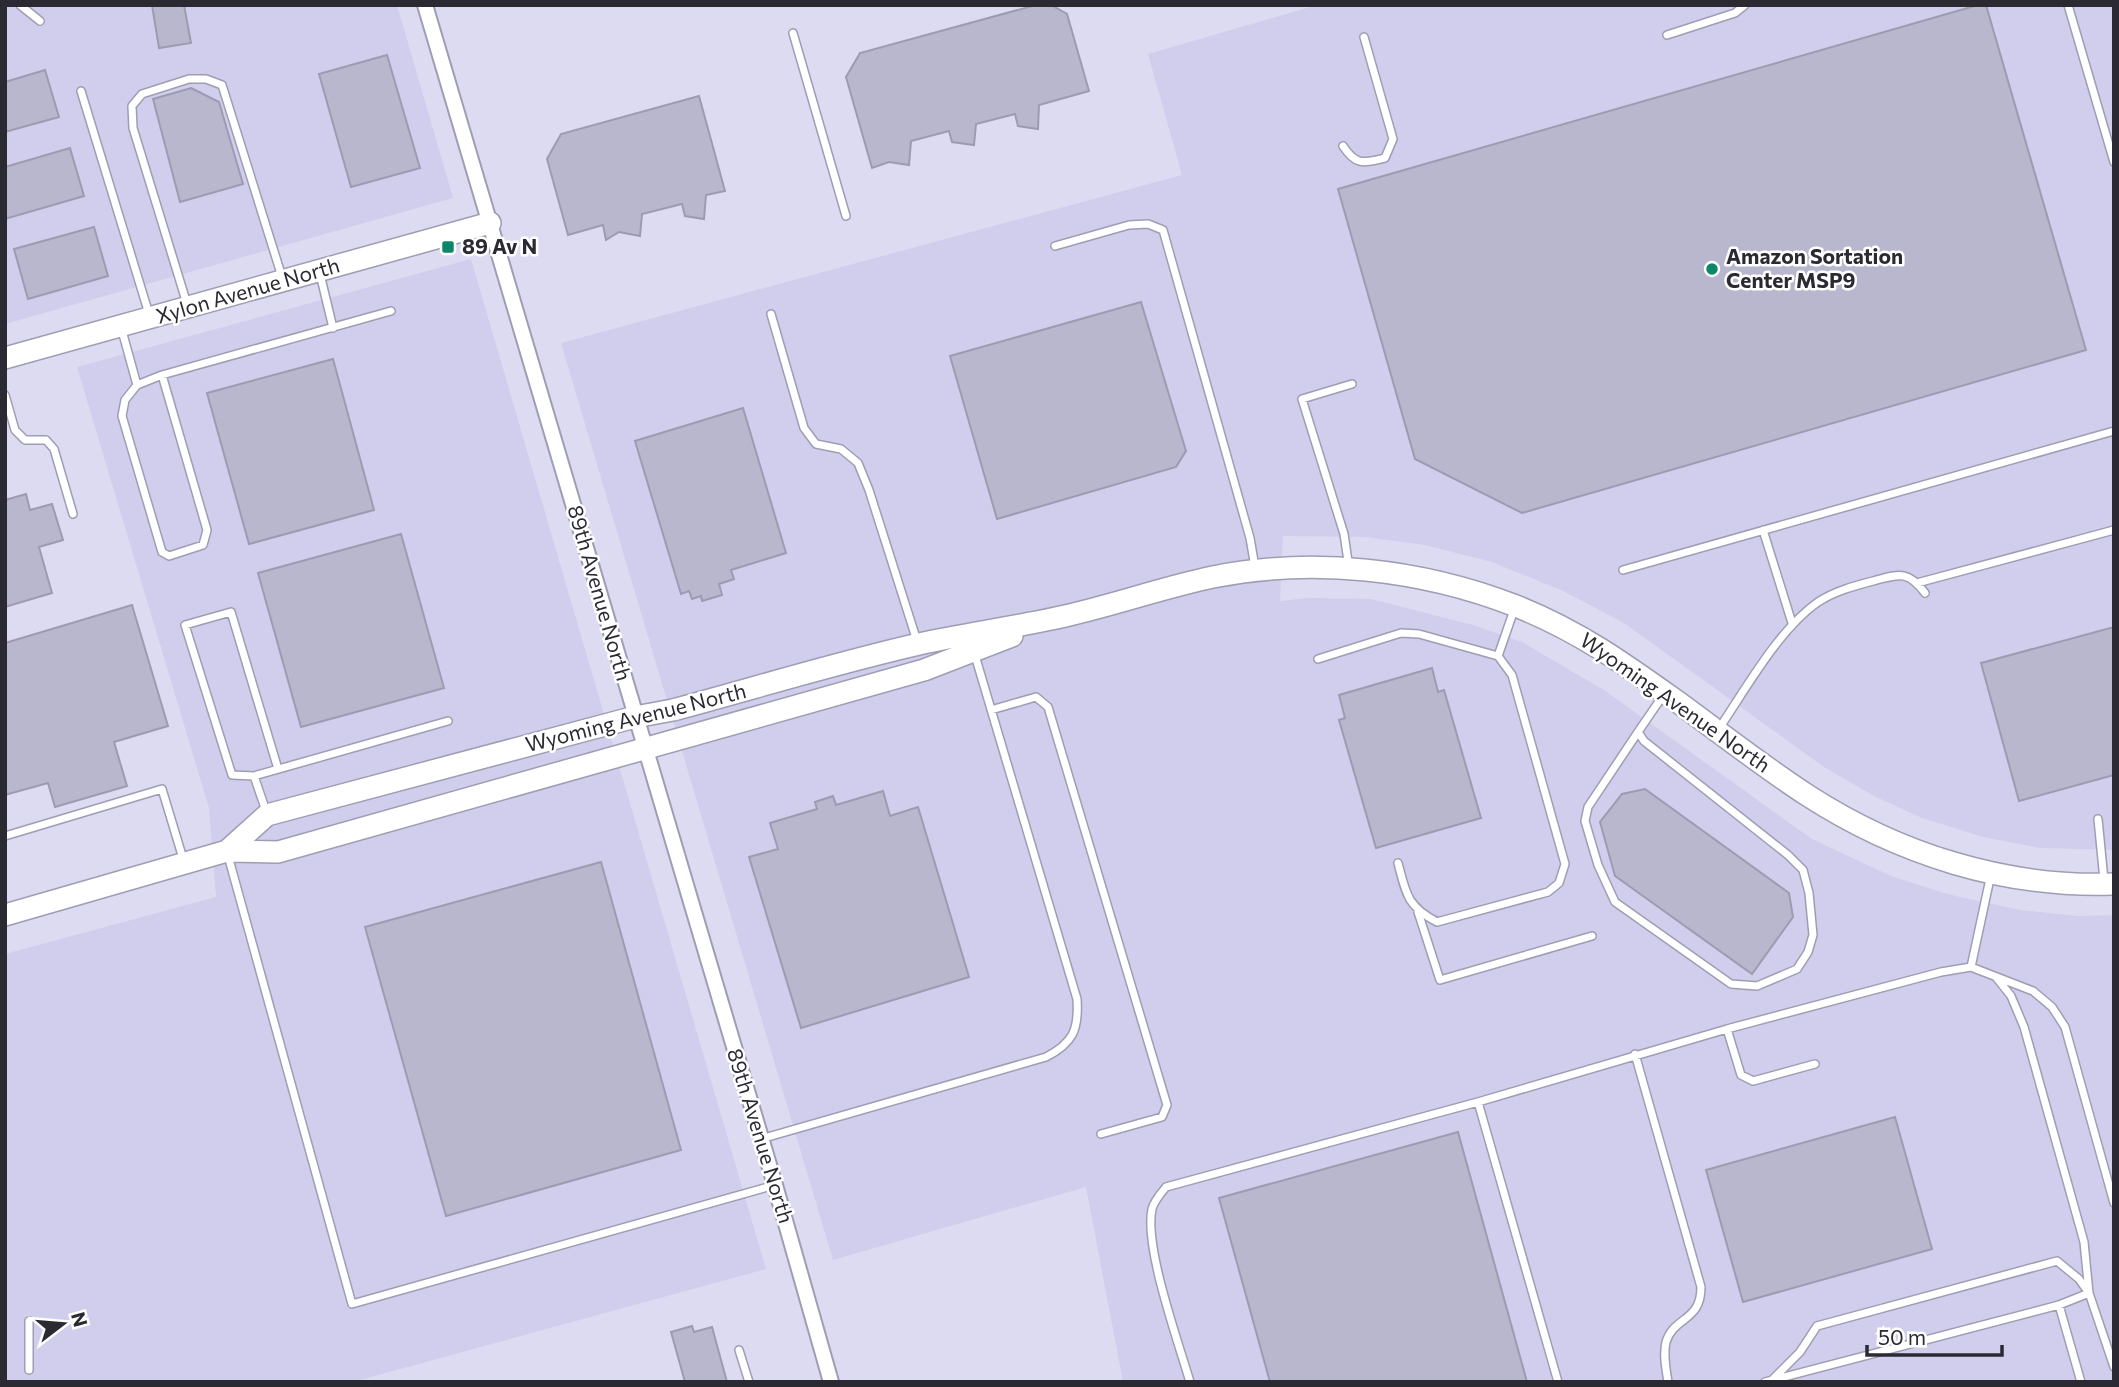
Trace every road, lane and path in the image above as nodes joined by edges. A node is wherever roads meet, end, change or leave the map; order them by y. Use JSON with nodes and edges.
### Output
{"nodes":[{"id":1,"x":20,"y":5,"type":"edge"},
{"id":2,"x":425,"y":5,"type":"edge"},
{"id":3,"x":1745,"y":5,"type":"edge"},
{"id":4,"x":2068,"y":5,"type":"edge"},
{"id":5,"x":40,"y":21,"type":"dead end"},
{"id":6,"x":793,"y":33,"type":"dead end"},
{"id":7,"x":1667,"y":35,"type":"dead end"},
{"id":8,"x":1364,"y":37,"type":"dead end"},
{"id":9,"x":81,"y":91,"type":"dead end"},
{"id":10,"x":1343,"y":146,"type":"dead end"},
{"id":11,"x":2114,"y":162,"type":"edge"},
{"id":12,"x":846,"y":216,"type":"dead end"},
{"id":13,"x":490,"y":223,"type":"junction"},
{"id":14,"x":1055,"y":246,"type":"dead end"},
{"id":15,"x":320,"y":271,"type":"junction"},
{"id":16,"x":284,"y":281,"type":"junction"},
{"id":17,"x":188,"y":307,"type":"junction"},
{"id":18,"x":391,"y":311,"type":"dead end"},
{"id":19,"x":771,"y":314,"type":"dead end"},
{"id":20,"x":150,"y":318,"type":"junction"},
{"id":21,"x":121,"y":326,"type":"junction"},
{"id":22,"x":333,"y":328,"type":"junction"},
{"id":23,"x":5,"y":358,"type":"edge"},
{"id":24,"x":162,"y":375,"type":"junction"},
{"id":25,"x":1352,"y":384,"type":"dead end"},
{"id":26,"x":137,"y":385,"type":"junction"},
{"id":27,"x":5,"y":395,"type":"edge"},
{"id":28,"x":15,"y":430,"type":"junction"},
{"id":29,"x":2114,"y":431,"type":"edge"},
{"id":30,"x":5,"y":433,"type":"edge"},
{"id":31,"x":73,"y":514,"type":"dead end"},
{"id":32,"x":1763,"y":530,"type":"junction"},
{"id":33,"x":2114,"y":530,"type":"edge"},
{"id":34,"x":1349,"y":569,"type":"junction"},
{"id":35,"x":1622,"y":570,"type":"dead end"},
{"id":36,"x":1255,"y":571,"type":"junction"},
{"id":37,"x":1917,"y":583,"type":"junction"},
{"id":38,"x":1925,"y":593,"type":"dead end"},
{"id":39,"x":1515,"y":606,"type":"junction"},
{"id":40,"x":1059,"y":618,"type":"junction"},
{"id":41,"x":1792,"y":623,"type":"junction"},
{"id":42,"x":918,"y":645,"type":"junction"},
{"id":43,"x":974,"y":652,"type":"junction"},
{"id":44,"x":1498,"y":656,"type":"junction"},
{"id":45,"x":1318,"y":659,"type":"dead end"},
{"id":46,"x":1665,"y":693,"type":"junction"},
{"id":47,"x":991,"y":710,"type":"junction"},
{"id":48,"x":635,"y":717,"type":"junction"},
{"id":49,"x":448,"y":721,"type":"dead end"},
{"id":50,"x":1718,"y":731,"type":"junction"},
{"id":51,"x":1638,"y":732,"type":"junction"},
{"id":52,"x":645,"y":748,"type":"junction"},
{"id":53,"x":278,"y":769,"type":"junction"},
{"id":54,"x":254,"y":776,"type":"junction"},
{"id":55,"x":267,"y":816,"type":"junction"},
{"id":56,"x":2098,"y":819,"type":"dead end"},
{"id":57,"x":5,"y":836,"type":"edge"},
{"id":58,"x":227,"y":851,"type":"junction"},
{"id":59,"x":184,"y":863,"type":"junction"},
{"id":60,"x":1398,"y":863,"type":"dead end"},
{"id":61,"x":1991,"y":873,"type":"junction"},
{"id":62,"x":2109,"y":884,"type":"edge"},
{"id":63,"x":1418,"y":912,"type":"junction"},
{"id":64,"x":5,"y":915,"type":"edge"},
{"id":65,"x":1592,"y":936,"type":"dead end"},
{"id":66,"x":1971,"y":967,"type":"junction"},
{"id":67,"x":1996,"y":976,"type":"junction"},
{"id":68,"x":1727,"y":1029,"type":"junction"},
{"id":69,"x":1635,"y":1054,"type":"junction"},
{"id":70,"x":1815,"y":1064,"type":"dead end"},
{"id":71,"x":1478,"y":1102,"type":"junction"},
{"id":72,"x":1101,"y":1134,"type":"dead end"},
{"id":73,"x":761,"y":1139,"type":"junction"},
{"id":74,"x":775,"y":1185,"type":"junction"},
{"id":75,"x":2114,"y":1203,"type":"edge"},
{"id":76,"x":2089,"y":1293,"type":"junction"},
{"id":77,"x":2059,"y":1305,"type":"junction"},
{"id":78,"x":29,"y":1321,"type":"dead end"},
{"id":79,"x":739,"y":1350,"type":"dead end"},
{"id":80,"x":2114,"y":1367,"type":"edge"},
{"id":81,"x":29,"y":1370,"type":"dead end"},
{"id":82,"x":1770,"y":1381,"type":"edge"},
{"id":83,"x":749,"y":1382,"type":"edge"},
{"id":84,"x":831,"y":1382,"type":"edge"},
{"id":85,"x":1190,"y":1382,"type":"edge"},
{"id":86,"x":1558,"y":1382,"type":"edge"},
{"id":87,"x":1668,"y":1382,"type":"edge"},
{"id":88,"x":2081,"y":1382,"type":"edge"}],
"edges":[{"from":1,"to":5,"type":"lane"},
{"from":2,"to":13,"type":"street","name":"89th Avenue North"},
{"from":3,"to":7,"type":"lane"},
{"from":4,"to":11,"type":"lane"},
{"from":6,"to":12,"type":"lane"},
{"from":8,"to":10,"type":"lane"},
{"from":9,"to":20,"type":"lane"},
{"from":13,"to":15,"type":"street","name":"Xylon Avenue North"},
{"from":13,"to":48,"type":"street","name":"89th Avenue North"},
{"from":14,"to":36,"type":"lane"},
{"from":15,"to":16,"type":"street","name":"Xylon Avenue North"},
{"from":15,"to":22,"type":"lane"},
{"from":16,"to":17,"type":"street","name":"Xylon Avenue North"},
{"from":16,"to":17,"type":"lane"},
{"from":17,"to":20,"type":"street","name":"Xylon Avenue North"},
{"from":18,"to":22,"type":"lane"},
{"from":19,"to":42,"type":"lane"},
{"from":20,"to":21,"type":"street","name":"Xylon Avenue North"},
{"from":21,"to":23,"type":"street","name":"Xylon Avenue North"},
{"from":21,"to":26,"type":"lane"},
{"from":22,"to":24,"type":"lane"},
{"from":24,"to":26,"type":"lane"},
{"from":24,"to":26,"type":"lane"},
{"from":25,"to":34,"type":"lane"},
{"from":27,"to":28,"type":"lane"},
{"from":28,"to":30,"type":"lane"},
{"from":28,"to":31,"type":"lane"},
{"from":29,"to":32,"type":"lane"},
{"from":32,"to":35,"type":"lane"},
{"from":32,"to":41,"type":"lane"},
{"from":33,"to":37,"type":"lane"},
{"from":34,"to":36,"type":"street","name":"Wyoming Avenue North"},
{"from":34,"to":39,"type":"street","name":"Wyoming Avenue North"},
{"from":36,"to":40,"type":"street","name":"Wyoming Avenue North"},
{"from":37,"to":38,"type":"lane"},
{"from":37,"to":41,"type":"lane"},
{"from":39,"to":44,"type":"lane"},
{"from":39,"to":46,"type":"street","name":"Wyoming Avenue North"},
{"from":40,"to":42,"type":"street","name":"Wyoming Avenue North"},
{"from":40,"to":43,"type":"street","name":"Wyoming Avenue North"},
{"from":41,"to":50,"type":"lane"},
{"from":42,"to":48,"type":"street","name":"Wyoming Avenue North"},
{"from":43,"to":47,"type":"lane"},
{"from":43,"to":52,"type":"street","name":"Wyoming Avenue North"},
{"from":44,"to":45,"type":"lane"},
{"from":44,"to":63,"type":"lane"},
{"from":46,"to":50,"type":"street","name":"Wyoming Avenue North"},
{"from":46,"to":51,"type":"lane"},
{"from":47,"to":72,"type":"lane"},
{"from":47,"to":73,"type":"lane"},
{"from":48,"to":52,"type":"street","name":"89th Avenue North"},
{"from":48,"to":55,"type":"street","name":"Wyoming Avenue North"},
{"from":49,"to":53,"type":"lane"},
{"from":50,"to":61,"type":"street","name":"Wyoming Avenue North"},
{"from":51,"to":51,"type":"lane"},
{"from":52,"to":58,"type":"street","name":"Wyoming Avenue North"},
{"from":52,"to":73,"type":"street","name":"89th Avenue North"},
{"from":53,"to":54,"type":"lane"},
{"from":53,"to":54,"type":"lane"},
{"from":54,"to":55,"type":"lane"},
{"from":55,"to":58,"type":"street","name":"Wyoming Avenue North"},
{"from":56,"to":62,"type":"lane"},
{"from":57,"to":59,"type":"lane"},
{"from":58,"to":59,"type":"street","name":"Wyoming Avenue North"},
{"from":58,"to":74,"type":"lane"},
{"from":59,"to":64,"type":"street","name":"Wyoming Avenue North"},
{"from":60,"to":63,"type":"lane"},
{"from":61,"to":62,"type":"street","name":"Wyoming Avenue North"},
{"from":61,"to":66,"type":"lane"},
{"from":63,"to":65,"type":"lane"},
{"from":66,"to":67,"type":"lane"},
{"from":66,"to":68,"type":"lane"},
{"from":67,"to":75,"type":"lane"},
{"from":67,"to":76,"type":"lane"},
{"from":68,"to":69,"type":"lane"},
{"from":68,"to":70,"type":"lane"},
{"from":69,"to":71,"type":"lane"},
{"from":69,"to":87,"type":"lane"},
{"from":71,"to":85,"type":"lane"},
{"from":71,"to":86,"type":"lane"},
{"from":73,"to":74,"type":"street","name":"89th Avenue North"},
{"from":74,"to":84,"type":"street","name":"89th Avenue North"},
{"from":76,"to":77,"type":"lane"},
{"from":76,"to":80,"type":"lane"},
{"from":76,"to":82,"type":"lane"},
{"from":77,"to":82,"type":"lane"},
{"from":77,"to":88,"type":"lane"},
{"from":78,"to":81,"type":"lane"},
{"from":79,"to":83,"type":"lane"}]}
